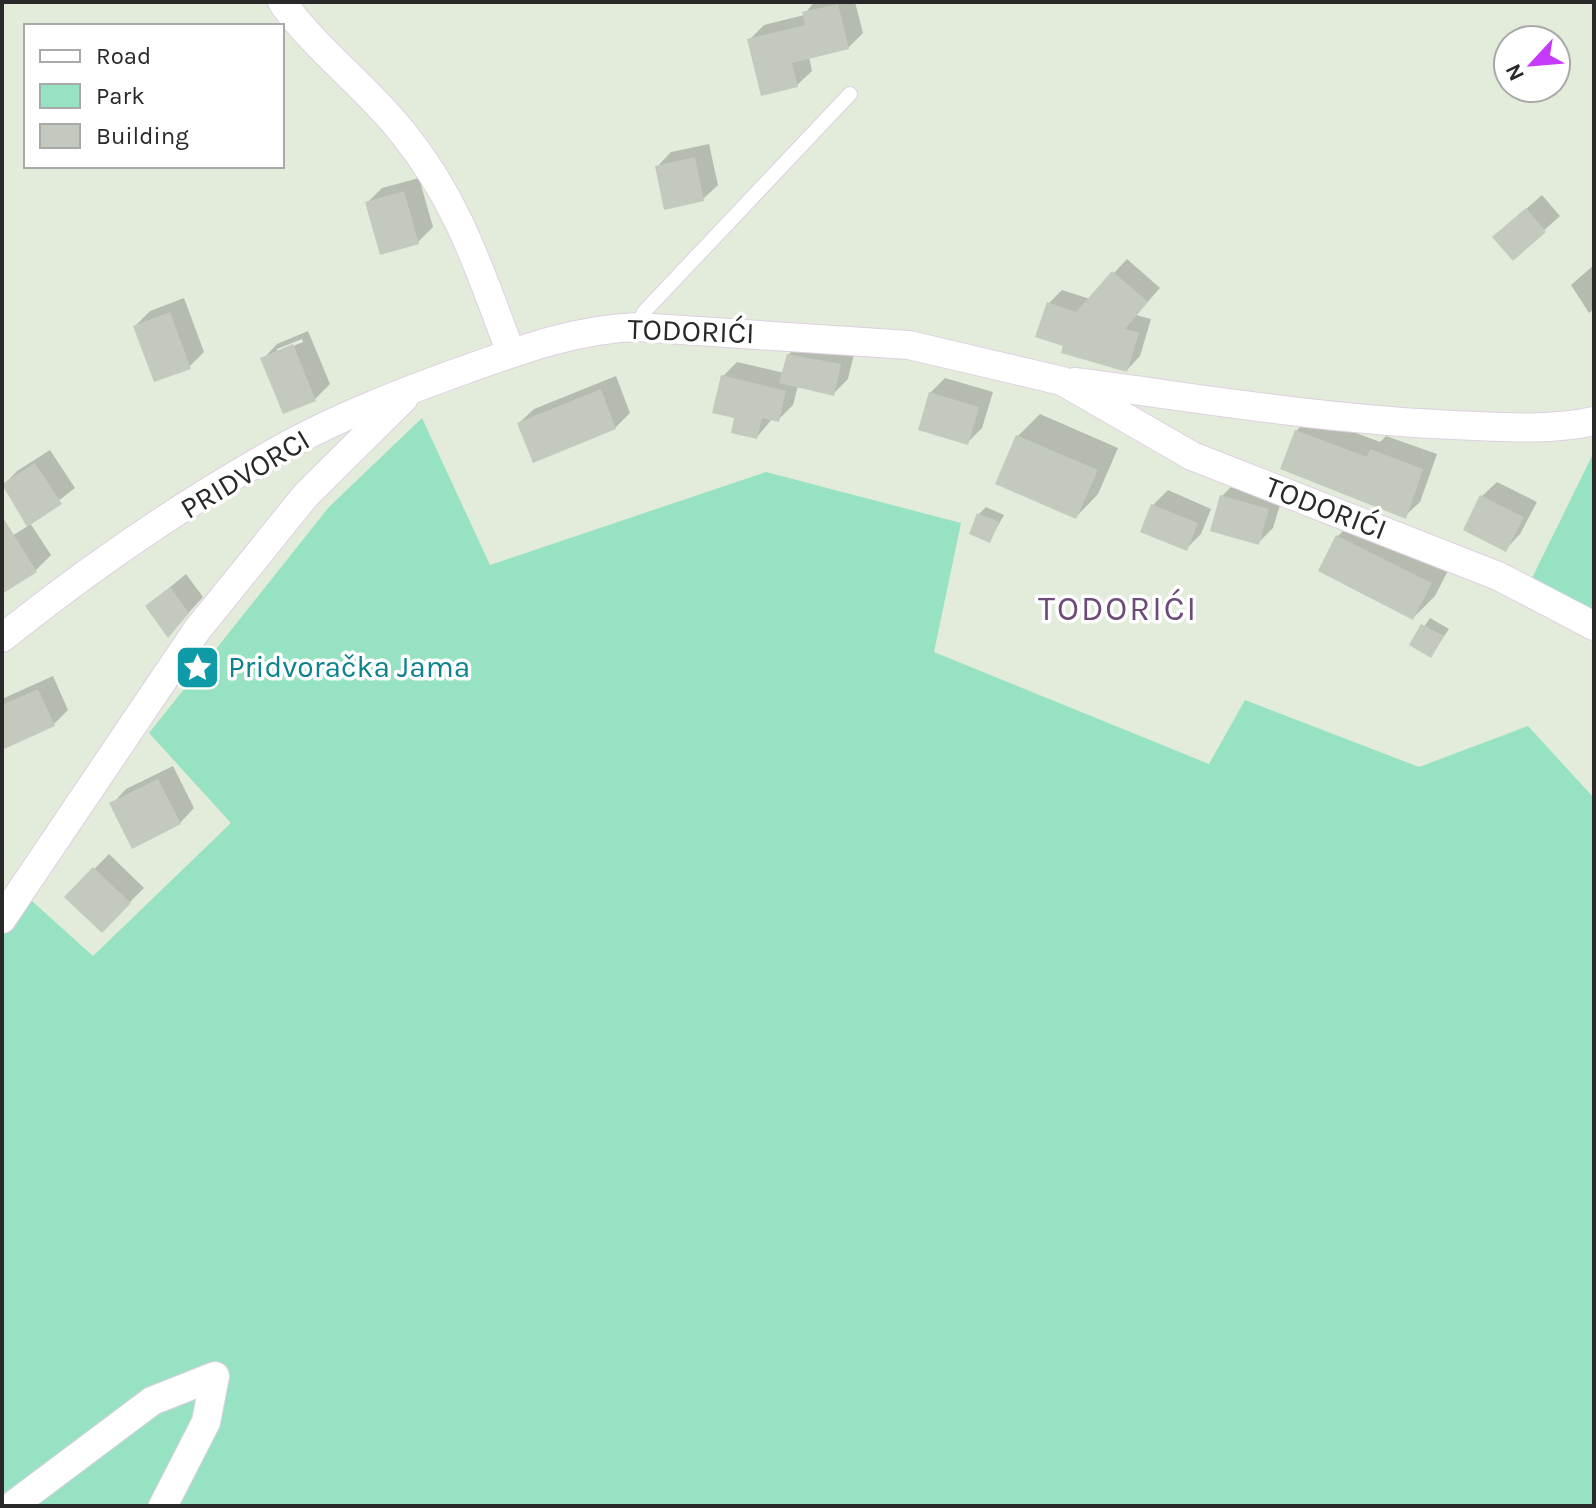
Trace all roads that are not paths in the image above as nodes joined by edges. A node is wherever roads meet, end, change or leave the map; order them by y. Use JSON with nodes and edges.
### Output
{"nodes":[{"id":1,"x":282,"y":2,"type":"edge"},
{"id":2,"x":850,"y":94,"type":"dead end"},
{"id":3,"x":637,"y":327,"type":"junction"},
{"id":4,"x":511,"y":353,"type":"junction"},
{"id":5,"x":1062,"y":381,"type":"junction"},
{"id":6,"x":413,"y":389,"type":"junction"},
{"id":7,"x":1594,"y":421,"type":"edge"},
{"id":8,"x":1594,"y":626,"type":"edge"},
{"id":9,"x":2,"y":638,"type":"edge"},
{"id":10,"x":2,"y":919,"type":"edge"},
{"id":11,"x":12,"y":1506,"type":"edge"},
{"id":12,"x":163,"y":1506,"type":"edge"}],
"edges":[{"from":1,"to":4,"type":"street"},
{"from":2,"to":3,"type":"lane"},
{"from":3,"to":4,"type":"street","name":"TODORIĆI"},
{"from":3,"to":5,"type":"street","name":"TODORIĆI"},
{"from":4,"to":6,"type":"street","name":"PRIDVORCI"},
{"from":5,"to":7,"type":"street","name":"TODORIĆI"},
{"from":5,"to":8,"type":"street","name":"TODORIĆI"},
{"from":6,"to":9,"type":"street","name":"PRIDVORCI"},
{"from":6,"to":10,"type":"street"},
{"from":11,"to":12,"type":"street"}]}
